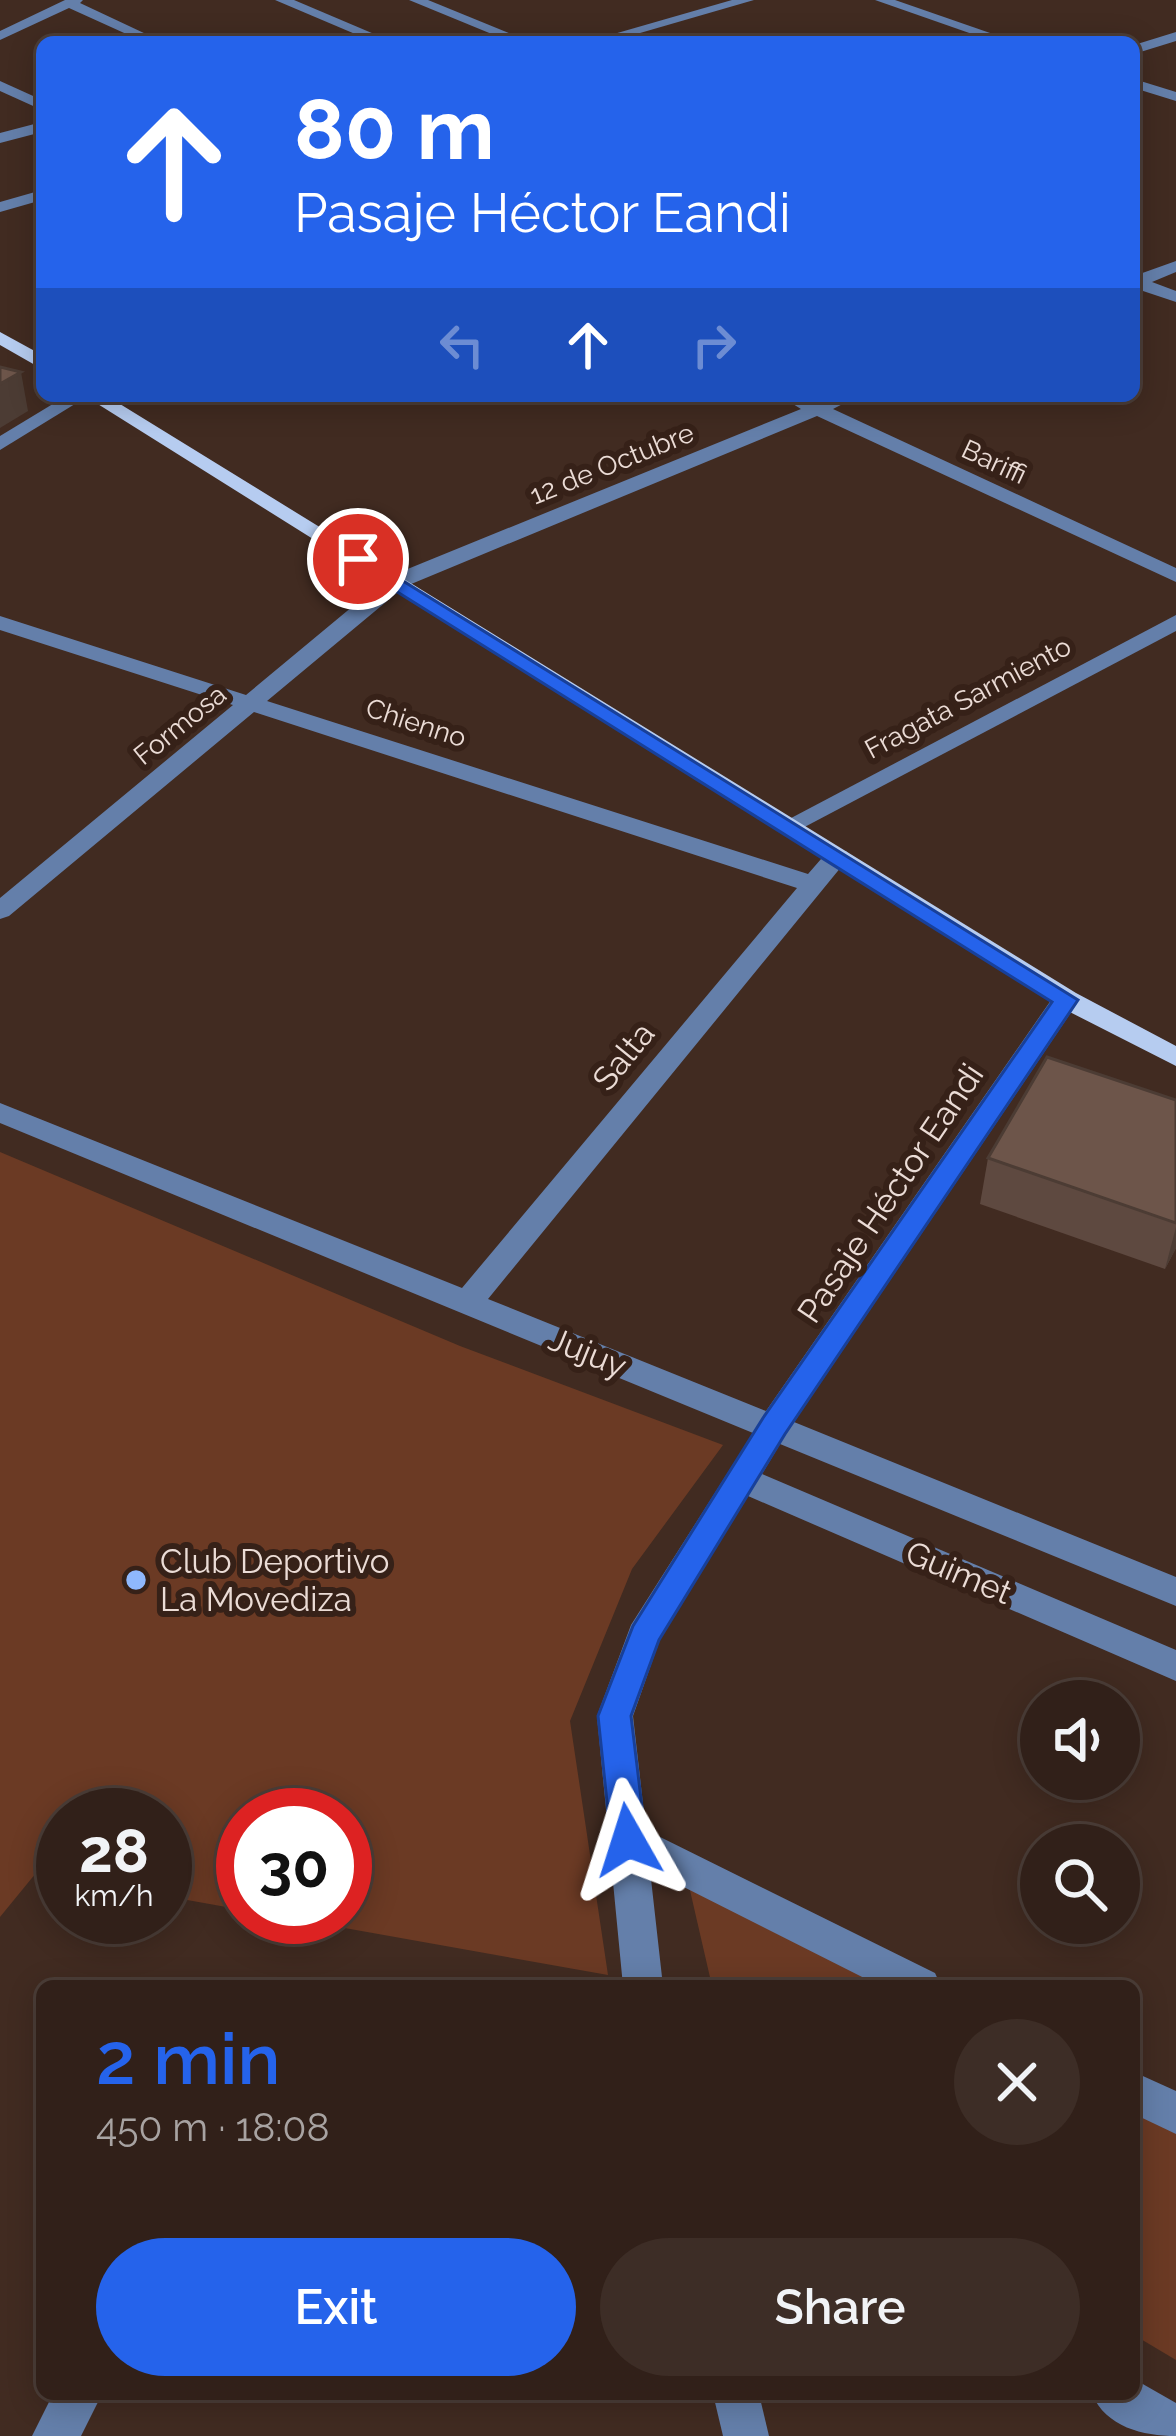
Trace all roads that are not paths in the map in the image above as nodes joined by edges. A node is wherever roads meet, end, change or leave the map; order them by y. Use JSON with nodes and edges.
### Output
{"nodes":[{"id":1,"x":281,"y":0,"type":"edge"},
{"id":2,"x":416,"y":0,"type":"edge"},
{"id":3,"x":746,"y":0,"type":"edge"},
{"id":4,"x":882,"y":0,"type":"edge"},
{"id":5,"x":73,"y":2,"type":"edge"},
{"id":6,"x":671,"y":8,"type":"dead end"},
{"id":7,"x":691,"y":15,"type":"junction"},
{"id":8,"x":0,"y":36,"type":"edge"},
{"id":9,"x":144,"y":36,"type":"edge"},
{"id":10,"x":371,"y":36,"type":"edge"},
{"id":11,"x":509,"y":36,"type":"edge"},
{"id":12,"x":615,"y":36,"type":"edge"},
{"id":13,"x":991,"y":36,"type":"edge"},
{"id":14,"x":1176,"y":37,"type":"edge"},
{"id":15,"x":1140,"y":48,"type":"edge"},
{"id":16,"x":1140,"y":85,"type":"edge"},
{"id":17,"x":0,"y":86,"type":"edge"},
{"id":18,"x":1176,"y":97,"type":"edge"},
{"id":19,"x":36,"y":103,"type":"edge"},
{"id":20,"x":36,"y":116,"type":"edge"},
{"id":21,"x":0,"y":118,"type":"edge"},
{"id":22,"x":36,"y":129,"type":"edge"},
{"id":23,"x":0,"y":138,"type":"edge"},
{"id":24,"x":36,"y":197,"type":"edge"},
{"id":25,"x":0,"y":207,"type":"edge"},
{"id":26,"x":1176,"y":266,"type":"edge"},
{"id":27,"x":1140,"y":280,"type":"edge"},
{"id":28,"x":1140,"y":284,"type":"edge"},
{"id":29,"x":1176,"y":297,"type":"edge"},
{"id":30,"x":0,"y":337,"type":"edge"},
{"id":31,"x":36,"y":360,"type":"edge"},
{"id":32,"x":69,"y":402,"type":"edge"},
{"id":33,"x":104,"y":402,"type":"edge"},
{"id":34,"x":802,"y":402,"type":"edge"},
{"id":35,"x":834,"y":402,"type":"edge"},
{"id":36,"x":817,"y":409,"type":"junction"},
{"id":37,"x":0,"y":444,"type":"edge"},
{"id":38,"x":1176,"y":576,"type":"edge"},
{"id":39,"x":396,"y":582,"type":"junction"},
{"id":40,"x":1176,"y":622,"type":"edge"},
{"id":41,"x":0,"y":623,"type":"edge"},
{"id":42,"x":256,"y":702,"type":"junction"},
{"id":43,"x":788,"y":826,"type":"junction"},
{"id":44,"x":837,"y":856,"type":"junction"},
{"id":45,"x":812,"y":884,"type":"junction"},
{"id":46,"x":0,"y":911,"type":"edge"},
{"id":47,"x":1066,"y":1000,"type":"junction"},
{"id":48,"x":1176,"y":1057,"type":"edge"},
{"id":49,"x":0,"y":1112,"type":"edge"},
{"id":50,"x":467,"y":1304,"type":"junction"},
{"id":51,"x":774,"y":1426,"type":"junction"},
{"id":52,"x":741,"y":1479,"type":"junction"},
{"id":53,"x":1176,"y":1592,"type":"edge"},
{"id":54,"x":1176,"y":1666,"type":"edge"},
{"id":55,"x":628,"y":1840,"type":"junction"},
{"id":56,"x":642,"y":1980,"type":"edge"},
{"id":57,"x":909,"y":1980,"type":"edge"},
{"id":58,"x":1140,"y":2095,"type":"edge"},
{"id":59,"x":1176,"y":2113,"type":"edge"},
{"id":60,"x":76,"y":2400,"type":"edge"},
{"id":61,"x":737,"y":2400,"type":"edge"},
{"id":62,"x":1125,"y":2400,"type":"edge"},
{"id":63,"x":1176,"y":2429,"type":"edge"},
{"id":64,"x":55,"y":2436,"type":"edge"},
{"id":65,"x":746,"y":2436,"type":"edge"}],
"edges":[{"from":1,"to":10,"type":"street"},
{"from":2,"to":11,"type":"street"},
{"from":3,"to":7,"type":"street"},
{"from":4,"to":13,"type":"street"},
{"from":5,"to":8,"type":"street"},
{"from":5,"to":9,"type":"street"},
{"from":6,"to":7,"type":"street"},
{"from":7,"to":12,"type":"street"},
{"from":14,"to":15,"type":"street"},
{"from":16,"to":18,"type":"street"},
{"from":17,"to":19,"type":"street"},
{"from":20,"to":21,"type":"street"},
{"from":22,"to":23,"type":"street"},
{"from":24,"to":25,"type":"street"},
{"from":26,"to":27,"type":"street"},
{"from":28,"to":29,"type":"street"},
{"from":30,"to":31,"type":"main road"},
{"from":32,"to":37,"type":"street"},
{"from":33,"to":39,"type":"main road"},
{"from":34,"to":36,"type":"street","name":"Bariffi"},
{"from":35,"to":36,"type":"street","name":"12 de Octubre"},
{"from":36,"to":38,"type":"street","name":"Bariffi"},
{"from":36,"to":39,"type":"street","name":"12 de Octubre"},
{"from":39,"to":42,"type":"street","name":"Formosa"},
{"from":39,"to":43,"type":"main road"},
{"from":40,"to":43,"type":"street","name":"Fragata Sarmiento"},
{"from":41,"to":42,"type":"street","name":"Chienno"},
{"from":42,"to":45,"type":"street","name":"Chienno"},
{"from":42,"to":46,"type":"street","name":"Formosa"},
{"from":43,"to":44,"type":"main road"},
{"from":44,"to":45,"type":"street","name":"Salta"},
{"from":44,"to":47,"type":"main road"},
{"from":45,"to":50,"type":"street","name":"Salta"},
{"from":47,"to":48,"type":"main road"},
{"from":47,"to":51,"type":"street","name":"Pasaje Héctor Eandi"},
{"from":49,"to":50,"type":"street","name":"Jujuy"},
{"from":50,"to":51,"type":"street","name":"Jujuy"},
{"from":51,"to":52,"type":"street","name":"Pasaje Héctor Eandi"},
{"from":51,"to":53,"type":"street","name":"Jujuy"},
{"from":52,"to":54,"type":"street","name":"Guimet"},
{"from":52,"to":55,"type":"street","name":"Pasaje Héctor Eandi"},
{"from":55,"to":56,"type":"street","name":"Pasaje Héctor Eandi"},
{"from":55,"to":57,"type":"street"},
{"from":58,"to":59,"type":"street"},
{"from":60,"to":64,"type":"street"},
{"from":61,"to":65,"type":"street"},
{"from":62,"to":63,"type":"street"}]}
